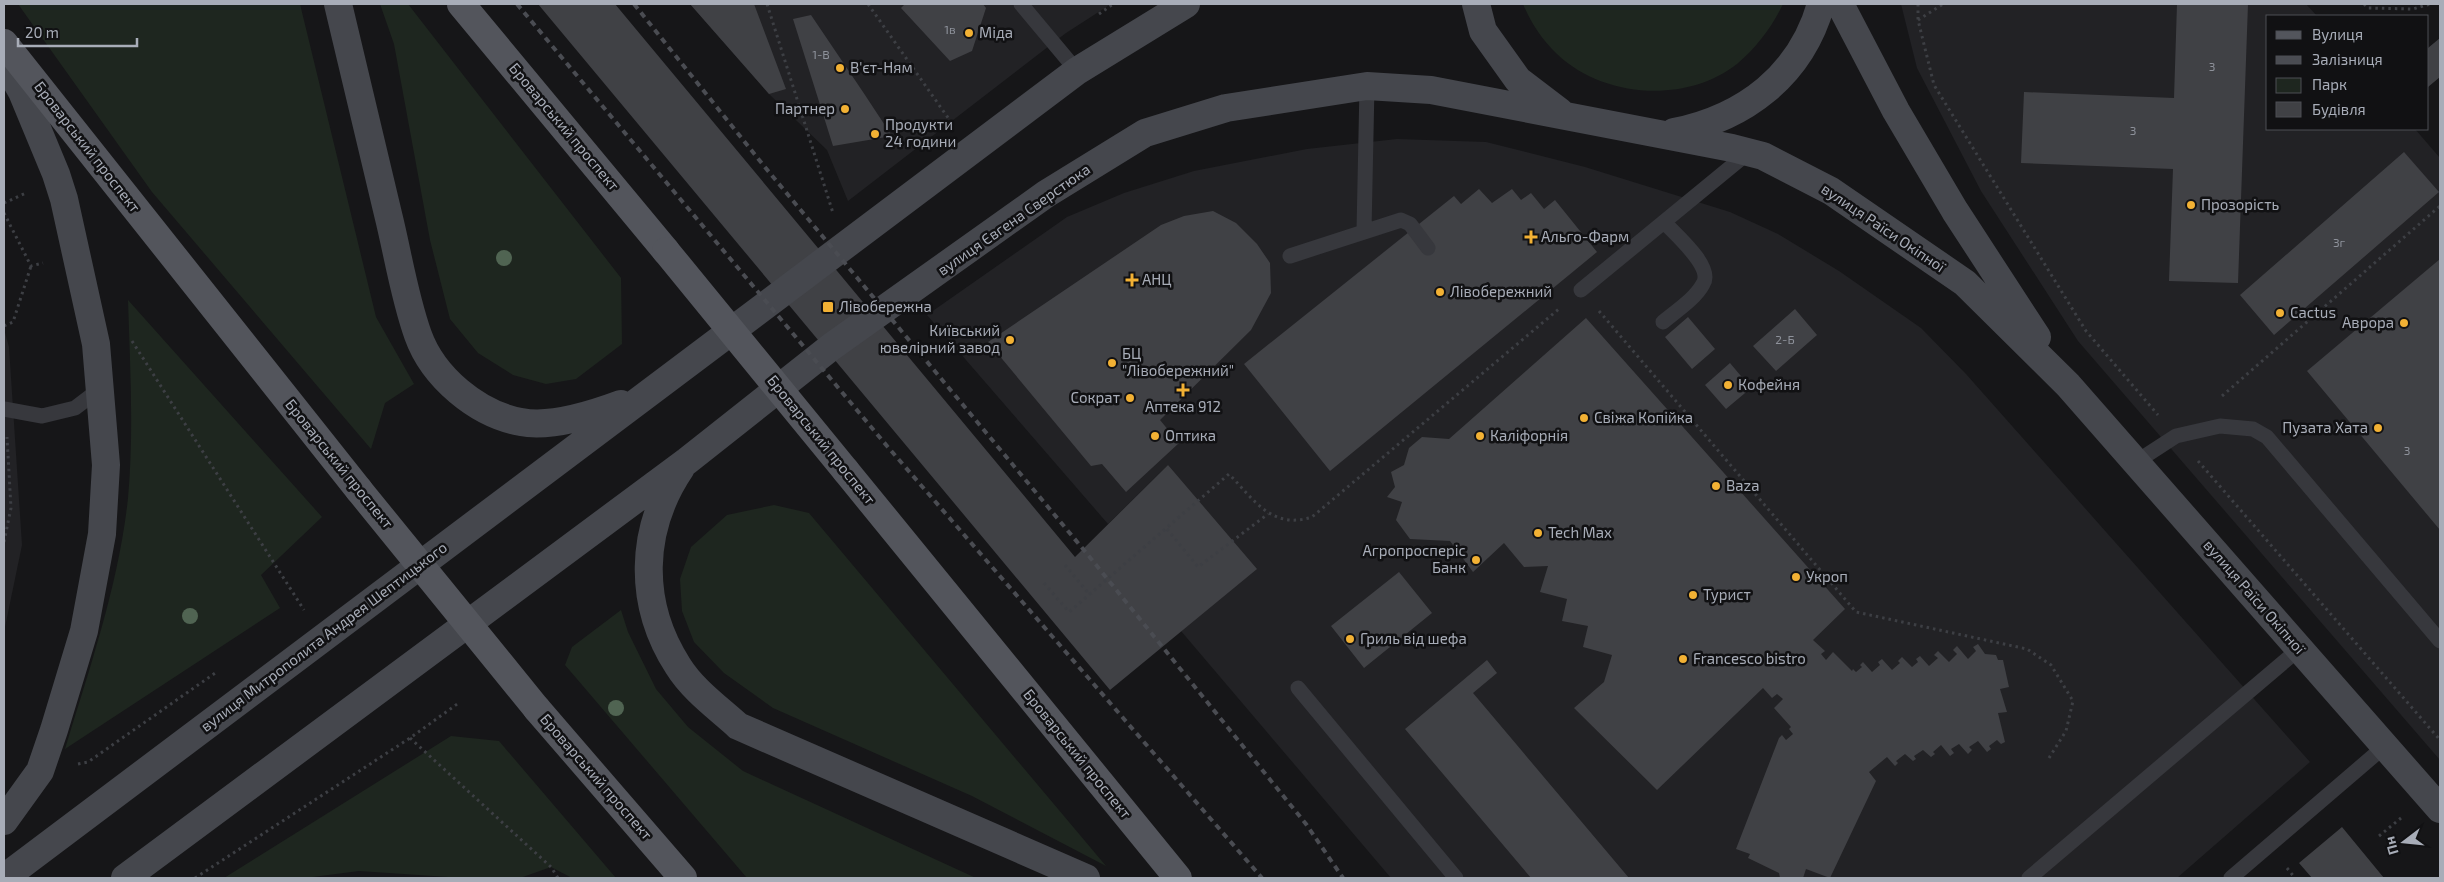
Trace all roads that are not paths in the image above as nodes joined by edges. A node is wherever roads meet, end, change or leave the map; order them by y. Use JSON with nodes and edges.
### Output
{"nodes":[{"id":1,"x":338,"y":4,"type":"edge"},
{"id":2,"x":461,"y":4,"type":"edge"},
{"id":3,"x":1021,"y":4,"type":"edge"},
{"id":4,"x":1186,"y":4,"type":"edge"},
{"id":5,"x":1476,"y":4,"type":"edge"},
{"id":6,"x":1821,"y":4,"type":"edge"},
{"id":7,"x":1840,"y":4,"type":"edge"},
{"id":8,"x":4,"y":43,"type":"edge"},
{"id":9,"x":4,"y":60,"type":"edge"},
{"id":10,"x":1077,"y":71,"type":"junction"},
{"id":11,"x":1366,"y":86,"type":"junction"},
{"id":12,"x":1566,"y":115,"type":"junction"},
{"id":13,"x":1663,"y":134,"type":"junction"},
{"id":14,"x":1749,"y":152,"type":"junction"},
{"id":15,"x":1664,"y":222,"type":"junction"},
{"id":16,"x":1364,"y":231,"type":"junction"},
{"id":17,"x":1428,"y":248,"type":"dead end"},
{"id":18,"x":1290,"y":256,"type":"dead end"},
{"id":19,"x":1581,"y":290,"type":"road end"},
{"id":20,"x":1663,"y":322,"type":"dead end"},
{"id":21,"x":2068,"y":385,"type":"junction"},
{"id":22,"x":100,"y":390,"type":"junction"},
{"id":23,"x":644,"y":396,"type":"junction"},
{"id":24,"x":4,"y":410,"type":"edge"},
{"id":25,"x":687,"y":461,"type":"junction"},
{"id":26,"x":2136,"y":462,"type":"junction"},
{"id":27,"x":2440,"y":641,"type":"edge"},
{"id":28,"x":2300,"y":649,"type":"junction"},
{"id":29,"x":1298,"y":688,"type":"dead end"},
{"id":30,"x":2385,"y":746,"type":"junction"},
{"id":31,"x":2440,"y":809,"type":"edge"},
{"id":32,"x":4,"y":821,"type":"edge"},
{"id":33,"x":4,"y":878,"type":"edge"},
{"id":34,"x":125,"y":878,"type":"edge"},
{"id":35,"x":683,"y":878,"type":"edge"},
{"id":36,"x":1086,"y":878,"type":"edge"},
{"id":37,"x":1178,"y":878,"type":"edge"},
{"id":38,"x":1456,"y":878,"type":"edge"},
{"id":39,"x":2029,"y":878,"type":"edge"},
{"id":40,"x":2231,"y":878,"type":"edge"}],
"edges":[{"from":1,"to":23,"type":"main road"},
{"from":2,"to":37,"type":"main road","name":"Броварський проспект","bridge":true},
{"from":3,"to":10,"type":"lane"},
{"from":4,"to":10,"type":"main road"},
{"from":5,"to":12,"type":"main road"},
{"from":6,"to":13,"type":"main road"},
{"from":7,"to":21,"type":"main road","name":"вулиця Раїси Окіпної"},
{"from":8,"to":35,"type":"main road","name":"Броварський проспект","bridge":true},
{"from":9,"to":22,"type":"main road"},
{"from":10,"to":23,"type":"main road"},
{"from":11,"to":12,"type":"main road","name":"вулиця Євгена Сверстюка"},
{"from":11,"to":16,"type":"lane"},
{"from":11,"to":25,"type":"main road","name":"вулиця Євгена Сверстюка"},
{"from":12,"to":13,"type":"main road","name":"вулиця Раїси Окіпної"},
{"from":13,"to":14,"type":"main road","name":"вулиця Раїси Окіпної"},
{"from":14,"to":15,"type":"lane"},
{"from":14,"to":21,"type":"main road","name":"вулиця Раїси Окіпної"},
{"from":15,"to":19,"type":"lane"},
{"from":15,"to":20,"type":"lane"},
{"from":16,"to":17,"type":"lane"},
{"from":16,"to":18,"type":"lane"},
{"from":21,"to":26,"type":"main road","name":"вулиця Раїси Окіпної"},
{"from":22,"to":24,"type":"lane"},
{"from":22,"to":32,"type":"main road"},
{"from":23,"to":33,"type":"main road","name":"вулиця Митрополита Андрея Шептицького"},
{"from":25,"to":34,"type":"main road"},
{"from":25,"to":36,"type":"main road"},
{"from":26,"to":27,"type":"lane"},
{"from":26,"to":28,"type":"main road","name":"вулиця Раїси Окіпної"},
{"from":28,"to":30,"type":"main road","name":"вулиця Раїси Окіпної"},
{"from":28,"to":39,"type":"lane"},
{"from":29,"to":38,"type":"lane"},
{"from":30,"to":31,"type":"main road","name":"вулиця Раїси Окіпної"},
{"from":30,"to":40,"type":"lane"}]}
